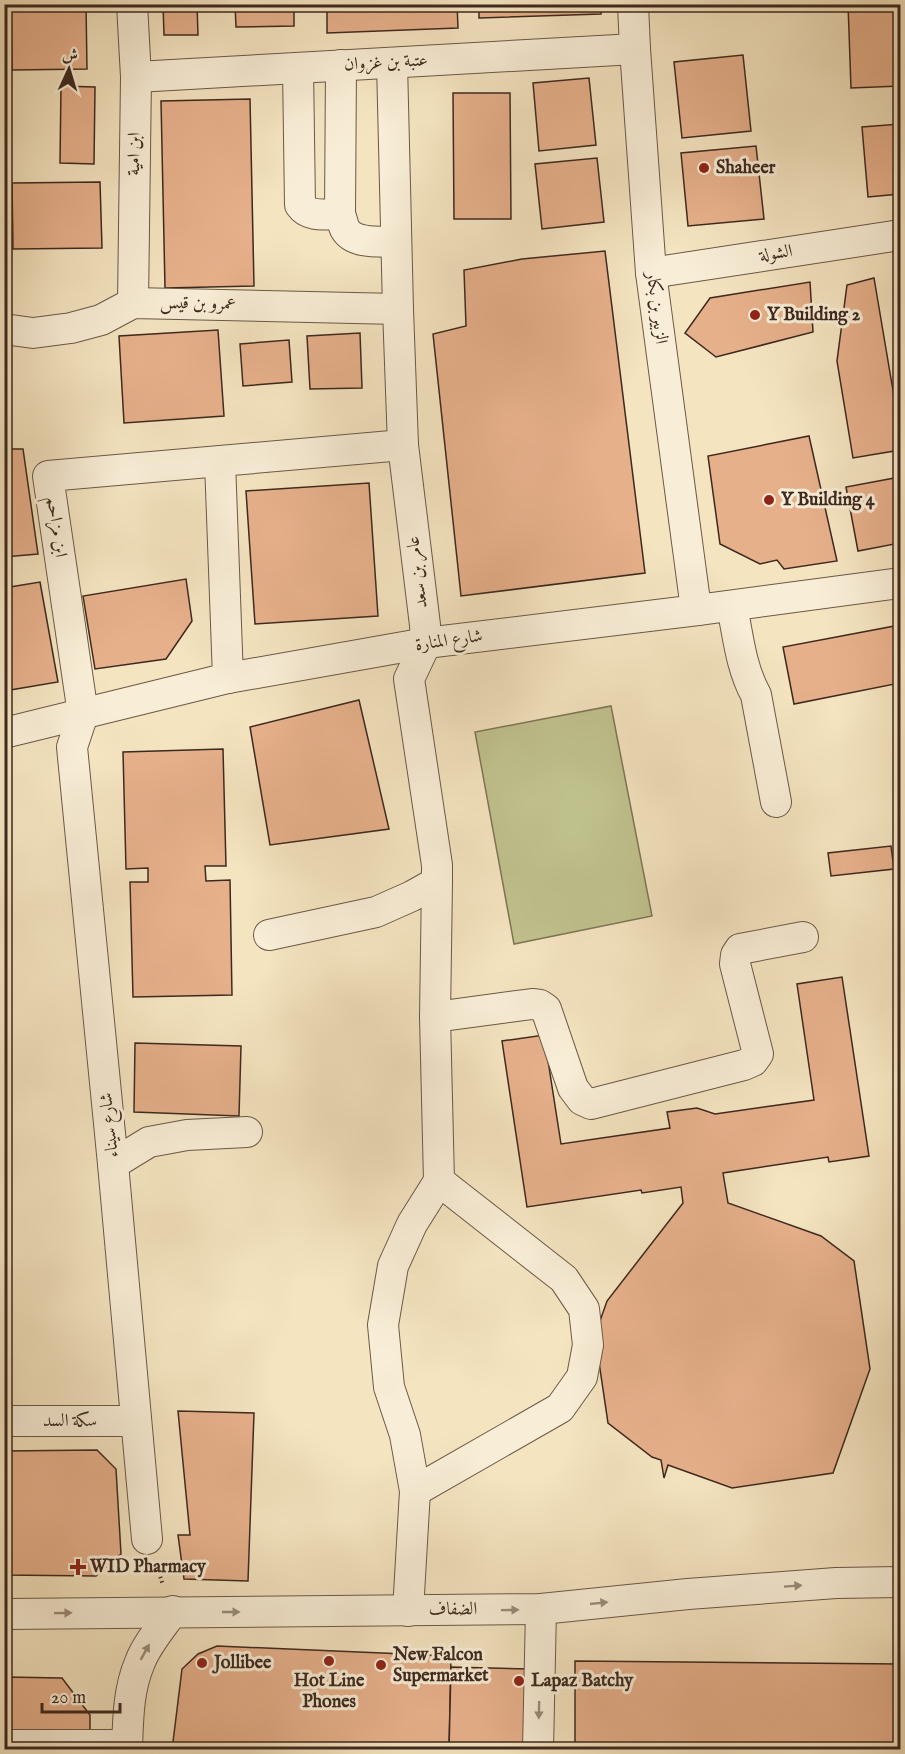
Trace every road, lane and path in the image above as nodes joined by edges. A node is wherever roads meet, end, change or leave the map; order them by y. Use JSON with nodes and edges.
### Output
{"nodes":[{"id":1,"x":132,"y":4,"type":"edge"},
{"id":2,"x":633,"y":4,"type":"edge"},
{"id":3,"x":635,"y":49,"type":"junction"},
{"id":4,"x":392,"y":63,"type":"junction"},
{"id":5,"x":341,"y":65,"type":"junction"},
{"id":6,"x":298,"y":68,"type":"junction"},
{"id":7,"x":136,"y":77,"type":"junction"},
{"id":8,"x":340,"y":214,"type":"junction"},
{"id":9,"x":900,"y":235,"type":"edge"},
{"id":10,"x":396,"y":242,"type":"junction"},
{"id":11,"x":651,"y":273,"type":"junction"},
{"id":12,"x":133,"y":303,"type":"junction"},
{"id":13,"x":398,"y":309,"type":"junction"},
{"id":14,"x":4,"y":329,"type":"edge"},
{"id":15,"x":403,"y":445,"type":"junction"},
{"id":16,"x":220,"y":462,"type":"junction"},
{"id":17,"x":900,"y":583,"type":"edge"},
{"id":18,"x":742,"y":604,"type":"junction"},
{"id":19,"x":698,"y":610,"type":"junction"},
{"id":20,"x":426,"y":643,"type":"junction"},
{"id":21,"x":228,"y":678,"type":"junction"},
{"id":22,"x":83,"y":714,"type":"junction"},
{"id":23,"x":4,"y":733,"type":"edge"},
{"id":24,"x":776,"y":802,"type":"dead end"},
{"id":25,"x":437,"y":874,"type":"junction"},
{"id":26,"x":270,"y":934,"type":"dead end"},
{"id":27,"x":802,"y":937,"type":"dead end"},
{"id":28,"x":435,"y":1017,"type":"junction"},
{"id":29,"x":248,"y":1132,"type":"dead end"},
{"id":30,"x":113,"y":1164,"type":"junction"},
{"id":31,"x":439,"y":1181,"type":"junction"},
{"id":32,"x":136,"y":1420,"type":"junction"},
{"id":33,"x":4,"y":1421,"type":"edge"},
{"id":34,"x":415,"y":1491,"type":"junction"},
{"id":35,"x":147,"y":1539,"type":"joint"},
{"id":36,"x":900,"y":1582,"type":"edge"},
{"id":37,"x":541,"y":1609,"type":"junction"},
{"id":38,"x":172,"y":1611,"type":"junction"},
{"id":39,"x":408,"y":1611,"type":"junction"},
{"id":40,"x":4,"y":1614,"type":"edge"},
{"id":41,"x":4,"y":1745,"type":"edge"},
{"id":42,"x":127,"y":1747,"type":"edge"},
{"id":43,"x":538,"y":1749,"type":"edge"}],
"edges":[{"from":1,"to":7,"type":"street","name":"ابن امية"},
{"from":2,"to":3,"type":"street","name":"الزبير بن بكار"},
{"from":3,"to":4,"type":"street","name":"عتبة بن غزوان"},
{"from":3,"to":11,"type":"street","name":"الزبير بن بكار"},
{"from":4,"to":5,"type":"street","name":"عتبة بن غزوان"},
{"from":4,"to":10,"type":"street","name":"عامر بن سعد"},
{"from":5,"to":6,"type":"street","name":"عتبة بن غزوان"},
{"from":5,"to":8,"type":"street"},
{"from":6,"to":7,"type":"street","name":"عتبة بن غزوان"},
{"from":6,"to":8,"type":"street"},
{"from":7,"to":12,"type":"street","name":"ابن امية"},
{"from":8,"to":10,"type":"street"},
{"from":9,"to":11,"type":"street","name":"الشولة"},
{"from":10,"to":13,"type":"street","name":"عامر بن سعد"},
{"from":11,"to":19,"type":"street","name":"الزبير بن بكار"},
{"from":12,"to":13,"type":"street","name":"عمرو بن قيس"},
{"from":12,"to":14,"type":"street","name":"عمرو بن قيس"},
{"from":13,"to":15,"type":"street","name":"عامر بن سعد"},
{"from":15,"to":16,"type":"street","name":"ابن مزاحم"},
{"from":15,"to":20,"type":"street","name":"عامر بن سعد"},
{"from":16,"to":21,"type":"street"},
{"from":16,"to":22,"type":"street","name":"ابن مزاحم"},
{"from":17,"to":18,"type":"street","name":"شارع المنارة"},
{"from":18,"to":19,"type":"street","name":"شارع المنارة"},
{"from":18,"to":24,"type":"street"},
{"from":19,"to":20,"type":"street","name":"شارع المنارة"},
{"from":20,"to":21,"type":"street","name":"شارع المنارة"},
{"from":20,"to":25,"type":"street","name":"عامر بن سعد"},
{"from":21,"to":22,"type":"street","name":"شارع المنارة"},
{"from":22,"to":23,"type":"street","name":"شارع المنارة"},
{"from":22,"to":30,"type":"street","name":"شارع سيناء"},
{"from":25,"to":26,"type":"street"},
{"from":25,"to":28,"type":"street","name":"عامر بن سعد"},
{"from":27,"to":28,"type":"street"},
{"from":28,"to":31,"type":"street","name":"عامر بن سعد"},
{"from":29,"to":30,"type":"street"},
{"from":30,"to":32,"type":"street","name":"شارع سيناء"},
{"from":31,"to":34,"type":"street"},
{"from":31,"to":34,"type":"street"},
{"from":32,"to":33,"type":"street","name":"سكة السد"},
{"from":32,"to":35,"type":"street","name":"شارع سيناء"},
{"from":34,"to":39,"type":"street"},
{"from":35,"to":38,"type":"path"},
{"from":37,"to":36,"type":"street","name":"الضفاف","one_way":true},
{"from":39,"to":37,"type":"street","name":"الضفاف","one_way":true},
{"from":37,"to":43,"type":"street","one_way":true},
{"from":38,"to":39,"type":"street","name":"الضفاف","one_way":true},
{"from":40,"to":38,"type":"street","name":"الضفاف","one_way":true},
{"from":42,"to":38,"type":"street","one_way":true},
{"from":41,"to":42,"type":"street"}]}
